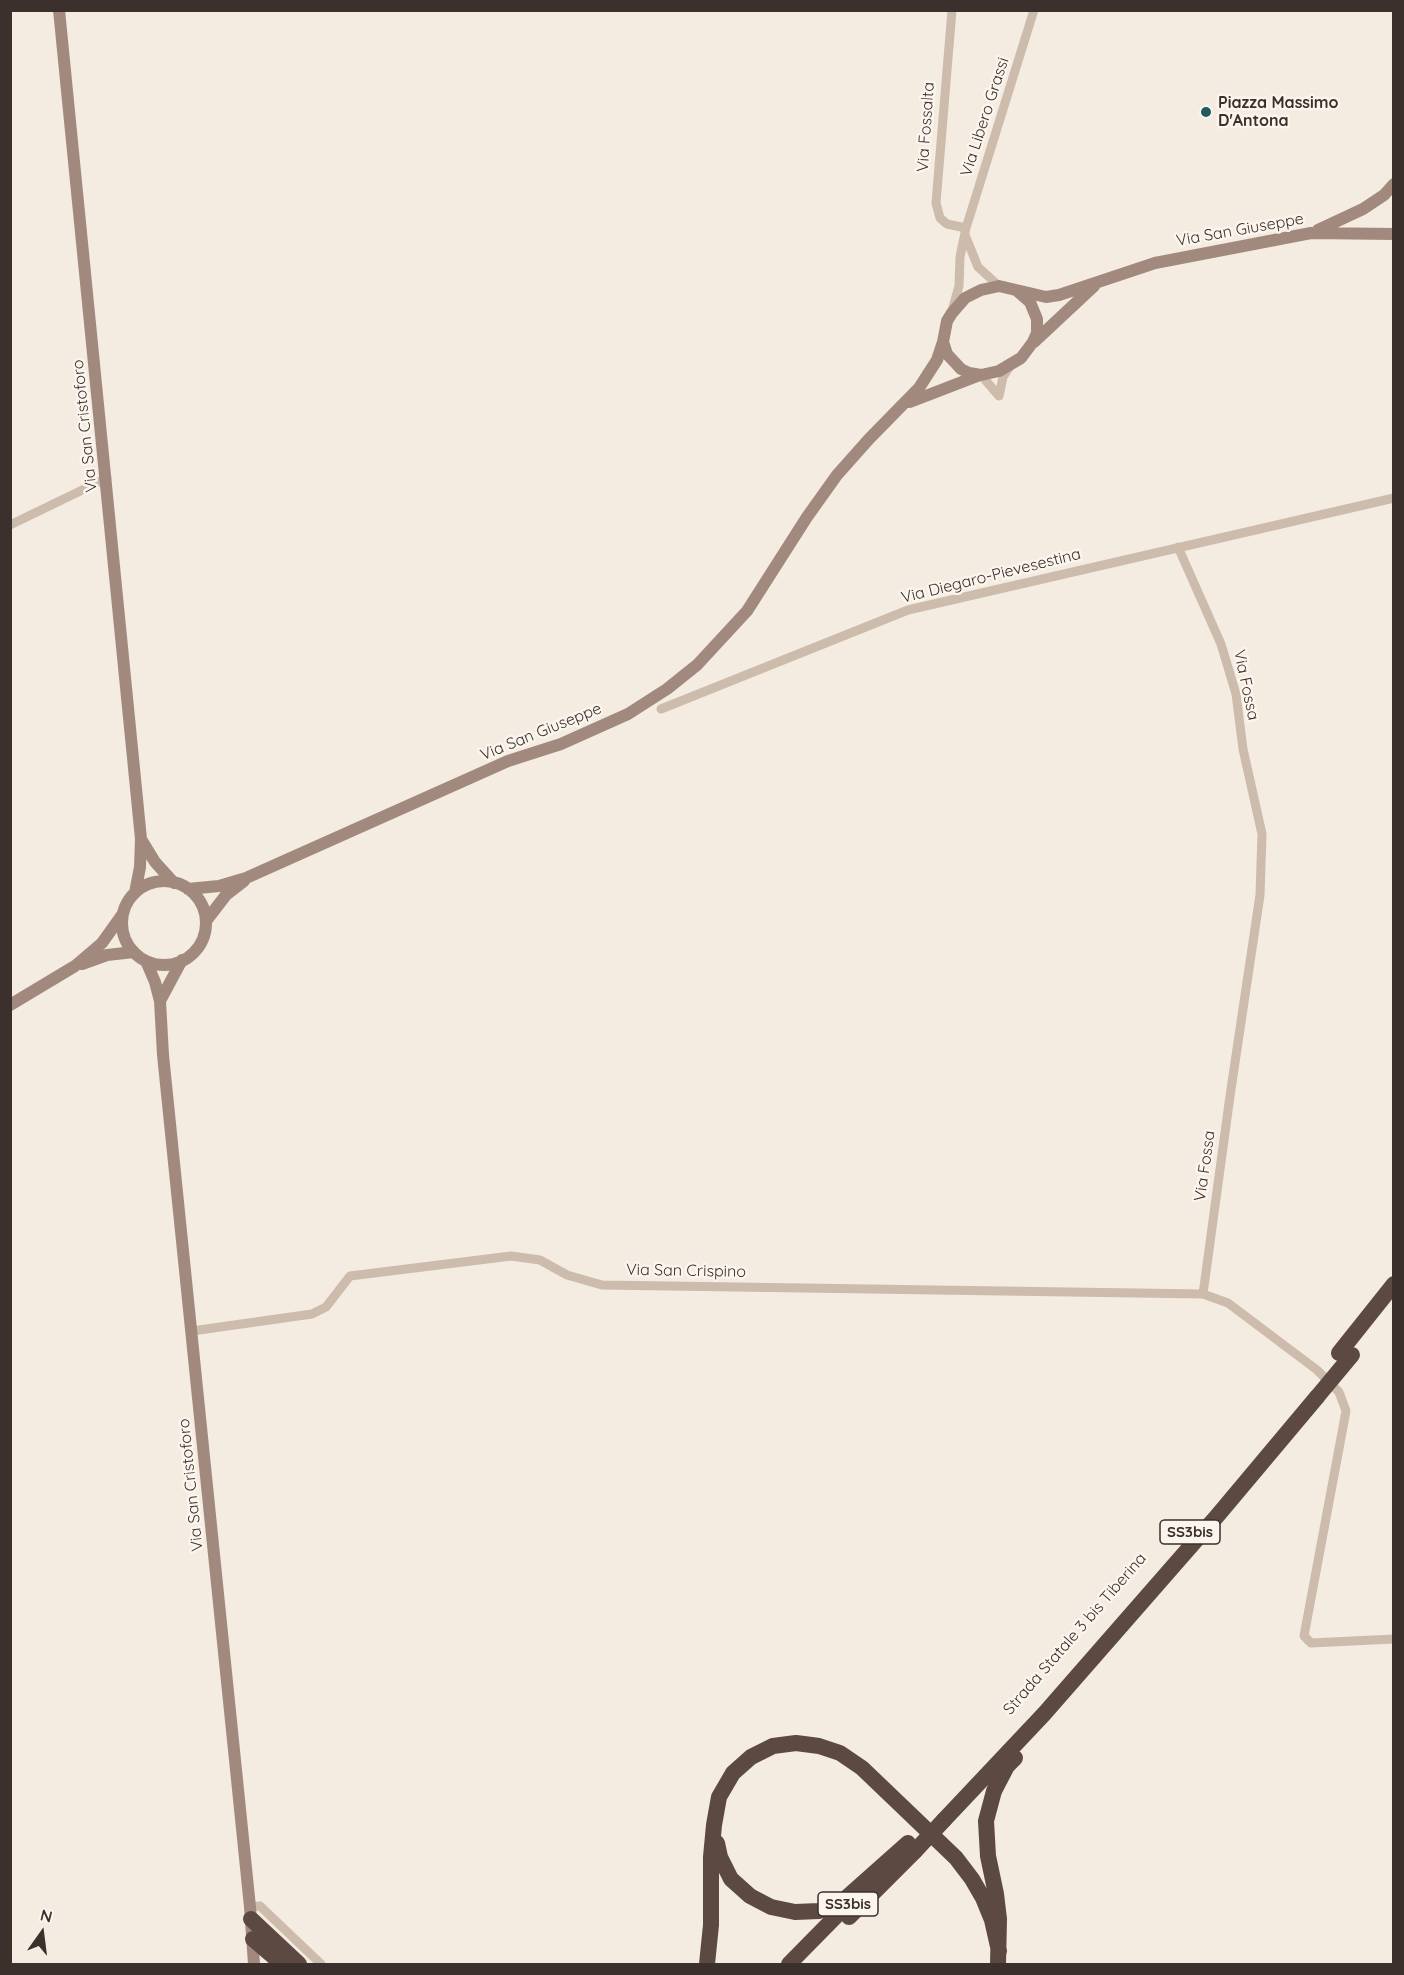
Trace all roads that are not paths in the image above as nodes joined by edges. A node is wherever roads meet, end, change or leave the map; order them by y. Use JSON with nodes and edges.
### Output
{"nodes":[{"id":1,"x":59,"y":10,"type":"edge"},
{"id":2,"x":952,"y":10,"type":"edge"},
{"id":3,"x":1034,"y":10,"type":"edge"},
{"id":4,"x":1394,"y":184,"type":"edge"},
{"id":5,"x":965,"y":231,"type":"junction"},
{"id":6,"x":1311,"y":233,"type":"junction"},
{"id":7,"x":1394,"y":234,"type":"edge"},
{"id":8,"x":1096,"y":284,"type":"junction"},
{"id":9,"x":999,"y":286,"type":"junction"},
{"id":10,"x":1016,"y":290,"type":"junction"},
{"id":11,"x":952,"y":313,"type":"junction"},
{"id":12,"x":943,"y":342,"type":"junction"},
{"id":13,"x":1033,"y":342,"type":"junction"},
{"id":14,"x":1010,"y":366,"type":"junction"},
{"id":15,"x":981,"y":375,"type":"junction"},
{"id":16,"x":906,"y":404,"type":"junction"},
{"id":17,"x":107,"y":478,"type":"junction"},
{"id":18,"x":1394,"y":498,"type":"edge"},
{"id":19,"x":10,"y":525,"type":"edge"},
{"id":20,"x":1178,"y":547,"type":"junction"},
{"id":21,"x":661,"y":709,"type":"dead end"},
{"id":22,"x":141,"y":839,"type":"junction"},
{"id":23,"x":246,"y":878,"type":"junction"},
{"id":24,"x":174,"y":883,"type":"junction"},
{"id":25,"x":188,"y":889,"type":"junction"},
{"id":26,"x":135,"y":893,"type":"junction"},
{"id":27,"x":123,"y":914,"type":"junction"},
{"id":28,"x":206,"y":921,"type":"junction"},
{"id":29,"x":134,"y":952,"type":"junction"},
{"id":30,"x":182,"y":960,"type":"junction"},
{"id":31,"x":146,"y":961,"type":"junction"},
{"id":32,"x":75,"y":966,"type":"junction"},
{"id":33,"x":160,"y":1002,"type":"junction"},
{"id":34,"x":10,"y":1005,"type":"edge"},
{"id":35,"x":1394,"y":1284,"type":"edge"},
{"id":36,"x":1203,"y":1294,"type":"junction"},
{"id":37,"x":1394,"y":1301,"type":"edge"},
{"id":38,"x":192,"y":1331,"type":"junction"},
{"id":39,"x":1346,"y":1354,"type":"junction"},
{"id":40,"x":1394,"y":1639,"type":"edge"},
{"id":41,"x":1038,"y":1713,"type":"junction"},
{"id":42,"x":714,"y":1825,"type":"junction"},
{"id":43,"x":912,"y":1847,"type":"junction"},
{"id":44,"x":251,"y":1913,"type":"junction"},
{"id":45,"x":253,"y":1939,"type":"junction"},
{"id":46,"x":999,"y":1958,"type":"edge"},
{"id":47,"x":254,"y":1965,"type":"edge"},
{"id":48,"x":261,"y":1965,"type":"edge"},
{"id":49,"x":281,"y":1965,"type":"edge"},
{"id":50,"x":299,"y":1965,"type":"edge"},
{"id":51,"x":321,"y":1965,"type":"edge"},
{"id":52,"x":707,"y":1965,"type":"edge"},
{"id":53,"x":789,"y":1965,"type":"edge"},
{"id":54,"x":801,"y":1965,"type":"edge"}],
"edges":[{"from":1,"to":17,"type":"main road","name":"Via San Cristoforo"},
{"from":2,"to":5,"type":"street","name":"Via Fossalta"},
{"from":3,"to":5,"type":"street","name":"Via Libero Grassi"},
{"from":4,"to":6,"type":"main road"},
{"from":5,"to":9,"type":"street"},
{"from":5,"to":11,"type":"street","name":"Via Libero Grassi"},
{"from":6,"to":7,"type":"main road","name":"Via San Giuseppe"},
{"from":6,"to":8,"type":"main road","name":"Via San Giuseppe"},
{"from":8,"to":10,"type":"main road","name":"Via San Giuseppe"},
{"from":8,"to":13,"type":"main road","name":"Via San Giuseppe"},
{"from":9,"to":10,"type":"main road"},
{"from":9,"to":11,"type":"main road"},
{"from":10,"to":13,"type":"main road"},
{"from":11,"to":12,"type":"main road"},
{"from":12,"to":15,"type":"main road"},
{"from":12,"to":16,"type":"main road","name":"Via San Giuseppe"},
{"from":13,"to":14,"type":"main road"},
{"from":14,"to":15,"type":"main road"},
{"from":14,"to":15,"type":"street"},
{"from":15,"to":16,"type":"main road","name":"Via San Giuseppe"},
{"from":16,"to":23,"type":"main road","name":"Via San Giuseppe"},
{"from":17,"to":19,"type":"street"},
{"from":17,"to":22,"type":"main road","name":"Via San Cristoforo"},
{"from":18,"to":20,"type":"street"},
{"from":20,"to":21,"type":"street","name":"Via Diegaro-Pievesestina"},
{"from":20,"to":36,"type":"street","name":"Via Fossa"},
{"from":22,"to":24,"type":"main road","name":"Via San Cristoforo"},
{"from":22,"to":26,"type":"main road","name":"Via San Cristoforo"},
{"from":23,"to":25,"type":"main road","name":"Via San Giuseppe"},
{"from":23,"to":28,"type":"main road","name":"Via San Giuseppe"},
{"from":24,"to":25,"type":"main road"},
{"from":24,"to":26,"type":"main road"},
{"from":25,"to":28,"type":"main road"},
{"from":26,"to":27,"type":"main road"},
{"from":27,"to":29,"type":"main road"},
{"from":27,"to":32,"type":"main road"},
{"from":28,"to":30,"type":"main road"},
{"from":29,"to":31,"type":"main road"},
{"from":29,"to":32,"type":"main road"},
{"from":30,"to":31,"type":"main road"},
{"from":30,"to":33,"type":"main road"},
{"from":31,"to":33,"type":"main road","name":"Via San Cristoforo"},
{"from":32,"to":34,"type":"main road"},
{"from":33,"to":38,"type":"main road","name":"Via San Cristoforo"},
{"from":35,"to":39,"type":"highway","name":"Strada Statale 3 bis Tiberina","number":"SS3bis"},
{"from":36,"to":38,"type":"street","name":"Via San Crispino"},
{"from":36,"to":40,"type":"street"},
{"from":37,"to":39,"type":"highway","name":"Strada Statale 3 bis Tiberina","number":"SS3bis"},
{"from":38,"to":44,"type":"main road","name":"Via San Cristoforo"},
{"from":39,"to":41,"type":"highway","name":"Strada Statale 3 bis Tiberina","number":"SS3bis"},
{"from":41,"to":43,"type":"highway","name":"Strada Statale 3 bis Tiberina","number":"SS3bis","bridge":true},
{"from":41,"to":46,"type":"highway"},
{"from":42,"to":43,"type":"highway"},
{"from":42,"to":46,"type":"highway"},
{"from":42,"to":52,"type":"highway"},
{"from":43,"to":53,"type":"highway","name":"Strada Statale 3 bis Tiberina","number":"SS3bis"},
{"from":43,"to":54,"type":"highway","name":"Strada Statale 3 bis Tiberina","number":"SS3bis"},
{"from":44,"to":45,"type":"main road","name":"Via San Cristoforo"},
{"from":44,"to":50,"type":"highway"},
{"from":44,"to":51,"type":"street"},
{"from":45,"to":47,"type":"main road","name":"Via San Cristoforo"},
{"from":45,"to":49,"type":"highway"},
{"from":48,"to":49,"type":"highway"}]}
